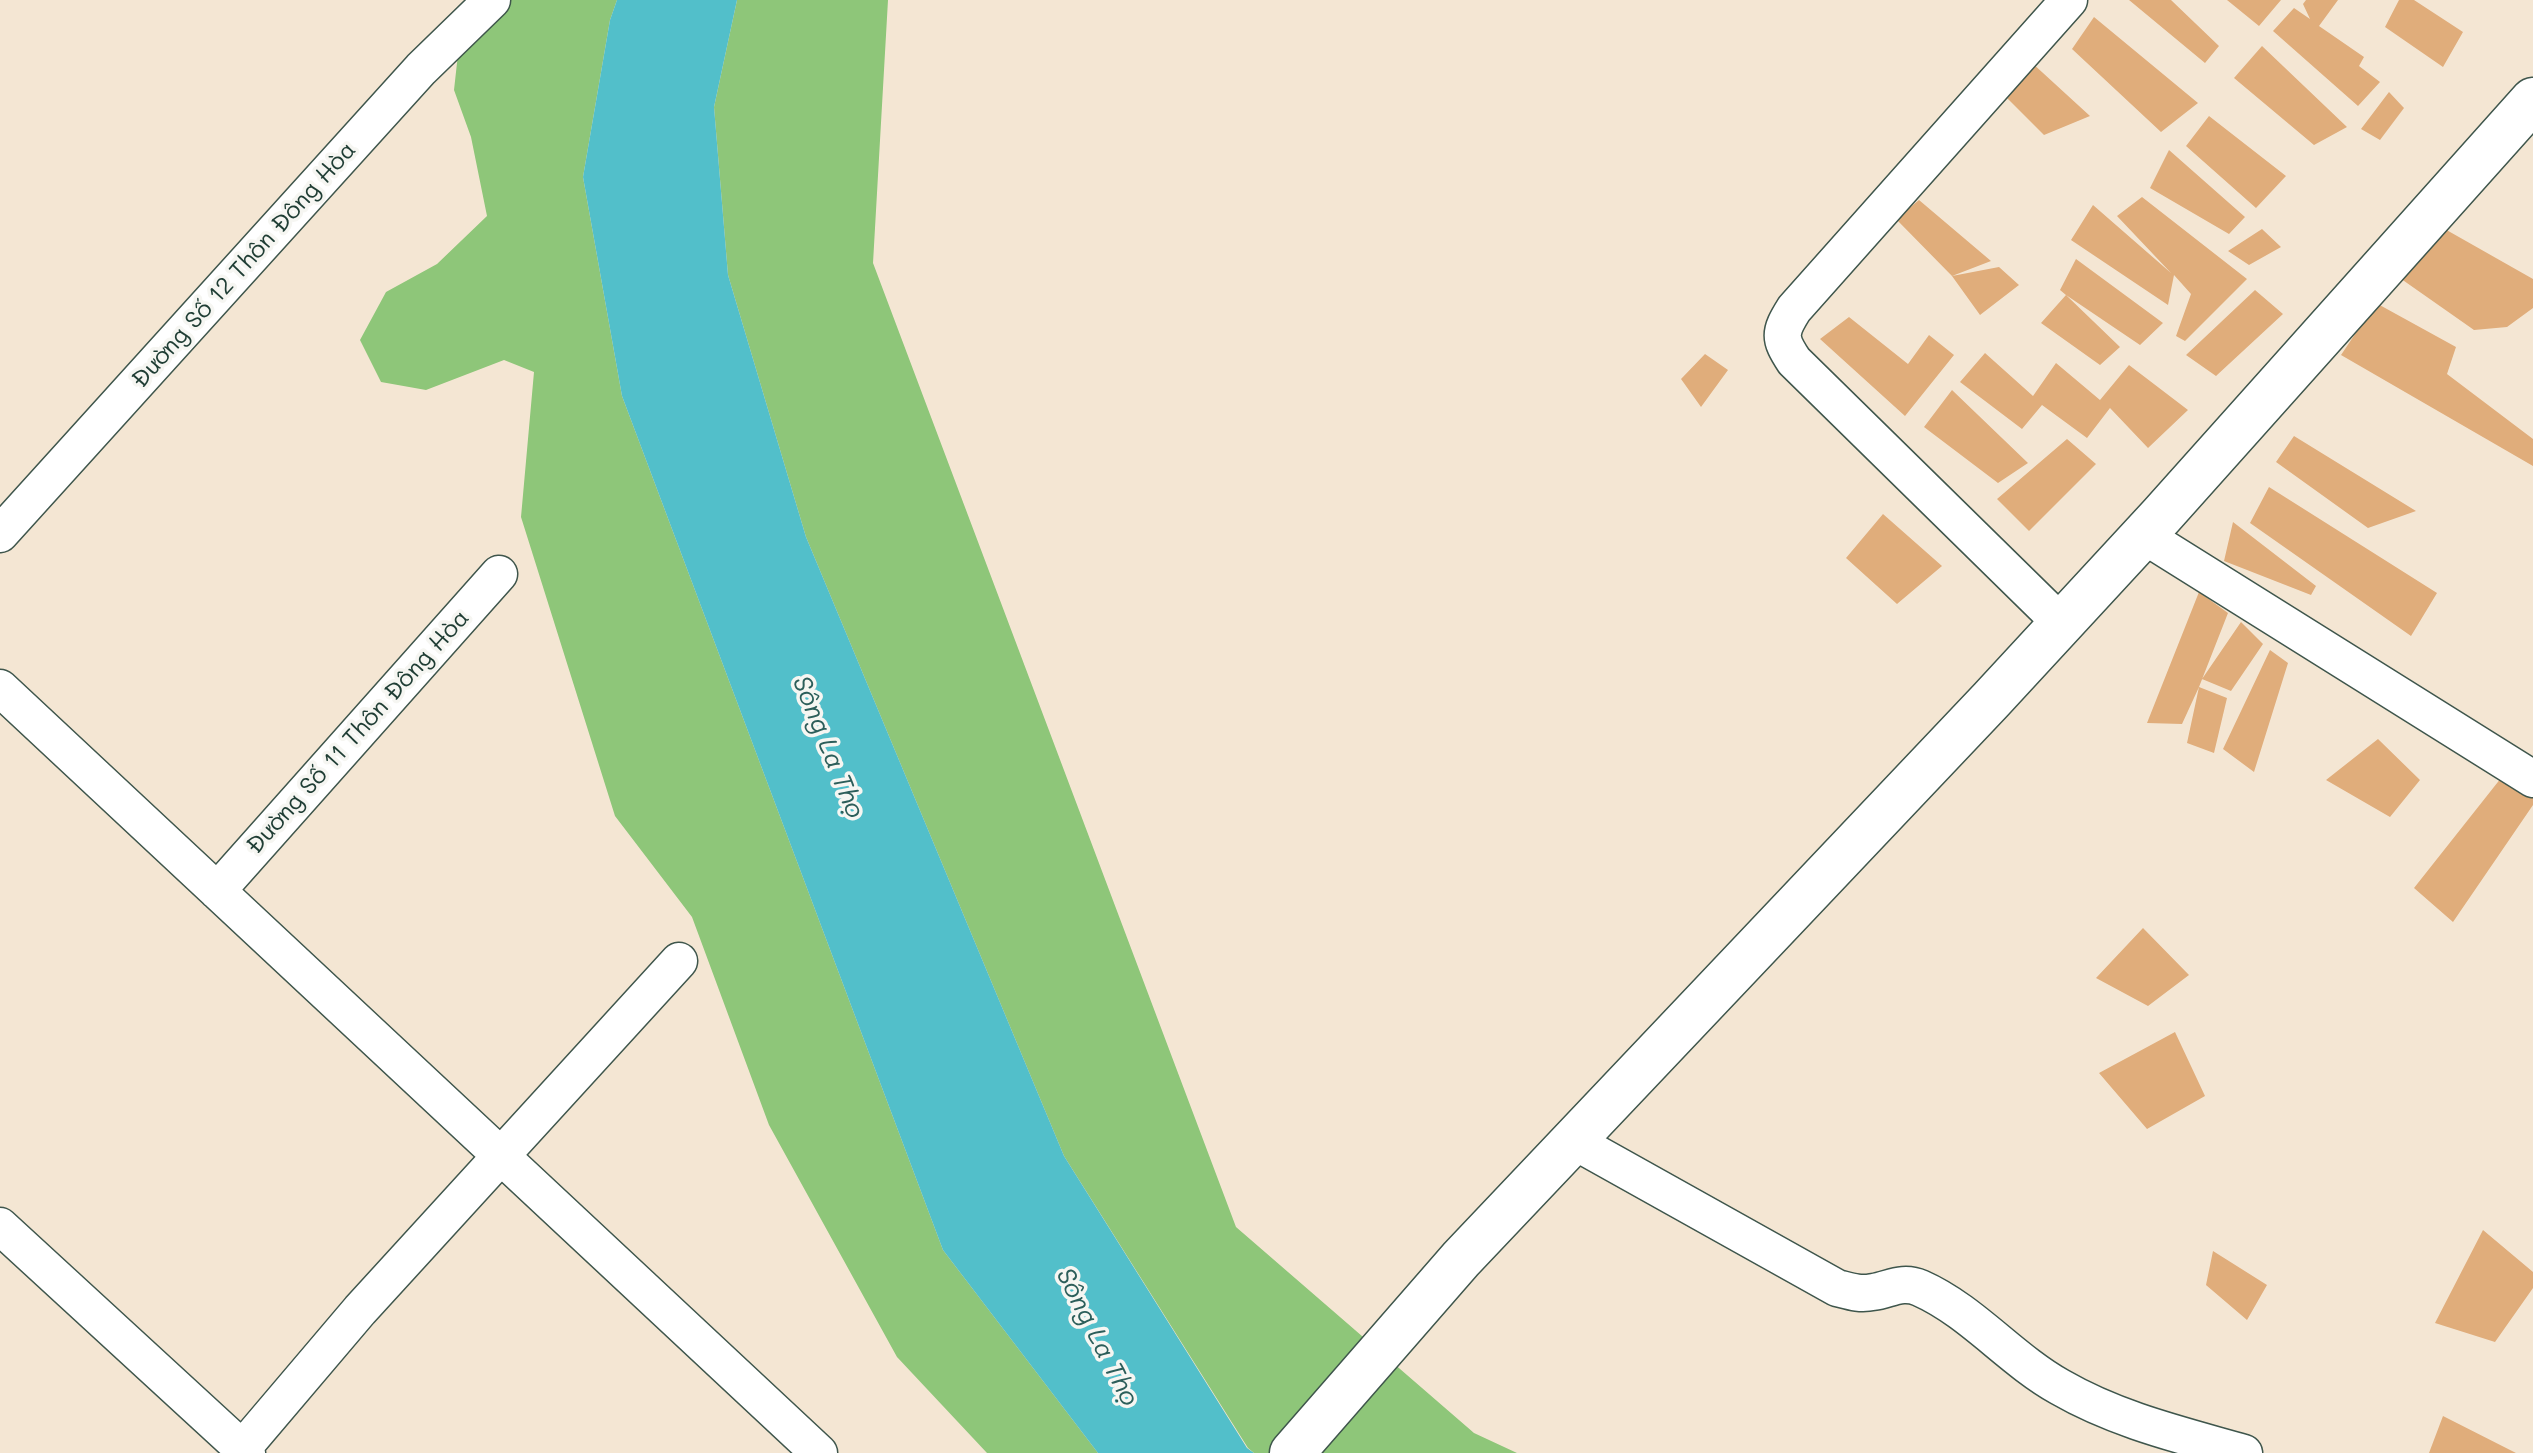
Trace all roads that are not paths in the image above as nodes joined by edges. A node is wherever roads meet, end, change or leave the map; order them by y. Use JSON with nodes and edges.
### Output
{"nodes":[{"id":1,"x":492,"y":0,"type":"edge"},
{"id":2,"x":2069,"y":0,"type":"edge"},
{"id":3,"x":2533,"y":100,"type":"edge"},
{"id":4,"x":0,"y":534,"type":"edge"},
{"id":5,"x":2143,"y":535,"type":"junction"},
{"id":6,"x":499,"y":574,"type":"dead end"},
{"id":7,"x":2061,"y":623,"type":"junction"},
{"id":8,"x":0,"y":688,"type":"edge"},
{"id":9,"x":2533,"y":779,"type":"edge"},
{"id":10,"x":217,"y":891,"type":"junction"},
{"id":11,"x":679,"y":961,"type":"dead end"},
{"id":12,"x":1572,"y":1140,"type":"junction"},
{"id":13,"x":502,"y":1157,"type":"junction"},
{"id":14,"x":0,"y":1226,"type":"edge"},
{"id":15,"x":1300,"y":1444,"type":"edge"},
{"id":16,"x":244,"y":1451,"type":"edge"},
{"id":17,"x":819,"y":1453,"type":"edge"},
{"id":18,"x":2244,"y":1453,"type":"edge"}],
"edges":[{"from":1,"to":4,"type":"street","name":"Đường Số 12 Thôn Đông Hòa"},
{"from":2,"to":7,"type":"street"},
{"from":3,"to":5,"type":"street"},
{"from":5,"to":7,"type":"street"},
{"from":5,"to":9,"type":"street"},
{"from":6,"to":10,"type":"street","name":"Đường Số 11 Thôn Đông Hòa"},
{"from":7,"to":12,"type":"street"},
{"from":8,"to":10,"type":"street"},
{"from":10,"to":13,"type":"street"},
{"from":11,"to":13,"type":"street"},
{"from":12,"to":15,"type":"street"},
{"from":12,"to":18,"type":"street"},
{"from":13,"to":16,"type":"street"},
{"from":13,"to":17,"type":"street"},
{"from":14,"to":16,"type":"street"}]}
